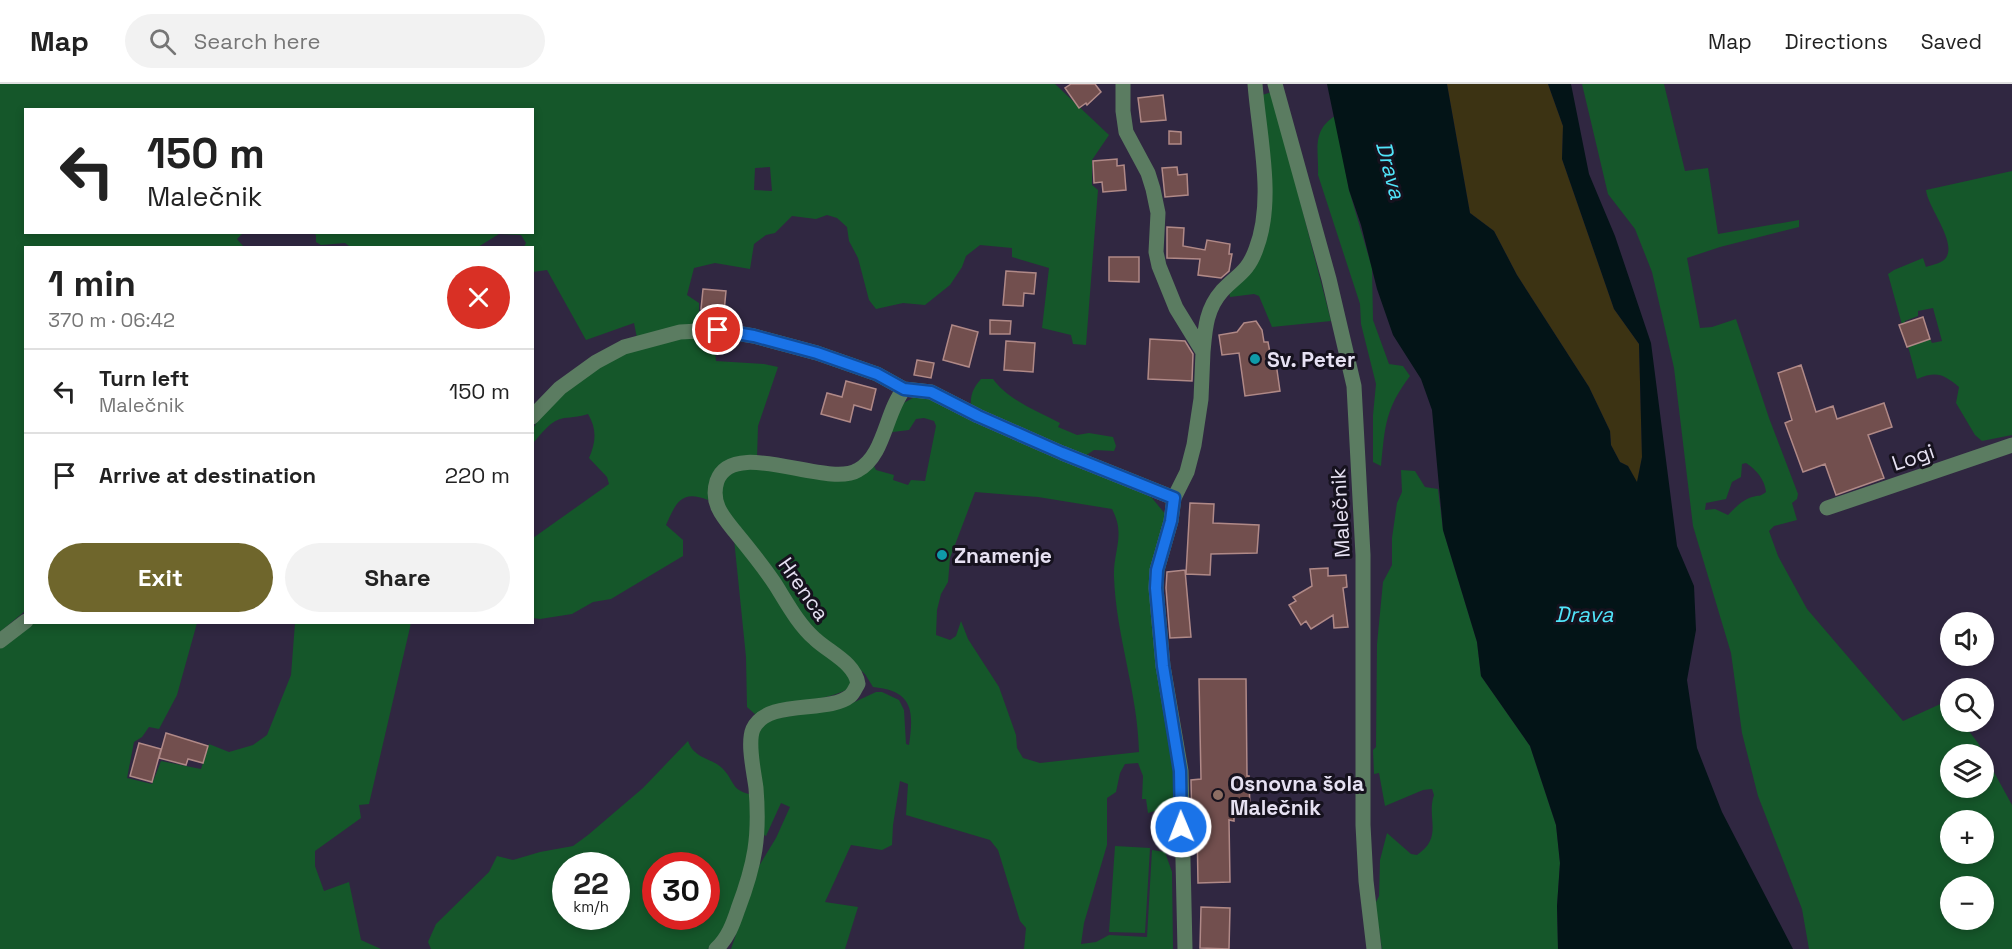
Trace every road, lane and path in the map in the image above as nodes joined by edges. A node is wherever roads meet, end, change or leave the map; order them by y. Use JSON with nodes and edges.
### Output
{"nodes":[{"id":1,"x":1123,"y":84,"type":"edge"},
{"id":2,"x":1255,"y":84,"type":"edge"},
{"id":3,"x":1275,"y":84,"type":"edge"},
{"id":4,"x":1203,"y":352,"type":"junction"},
{"id":5,"x":904,"y":389,"type":"junction"},
{"id":6,"x":534,"y":415,"type":"edge"},
{"id":7,"x":2012,"y":445,"type":"edge"},
{"id":8,"x":1174,"y":498,"type":"junction"},
{"id":9,"x":1827,"y":508,"type":"dead end"},
{"id":10,"x":24,"y":622,"type":"edge"},
{"id":11,"x":0,"y":640,"type":"edge"},
{"id":12,"x":716,"y":949,"type":"edge"},
{"id":13,"x":1185,"y":949,"type":"edge"},
{"id":14,"x":1374,"y":949,"type":"edge"}],
"edges":[{"from":1,"to":4,"type":"street"},
{"from":2,"to":4,"type":"street"},
{"from":3,"to":14,"type":"street","name":"Malečnik"},
{"from":4,"to":8,"type":"street"},
{"from":5,"to":6,"type":"street"},
{"from":5,"to":8,"type":"street"},
{"from":5,"to":12,"type":"street","name":"Hrenca"},
{"from":7,"to":9,"type":"street","name":"Logi"},
{"from":8,"to":13,"type":"street"},
{"from":10,"to":11,"type":"street"}]}
